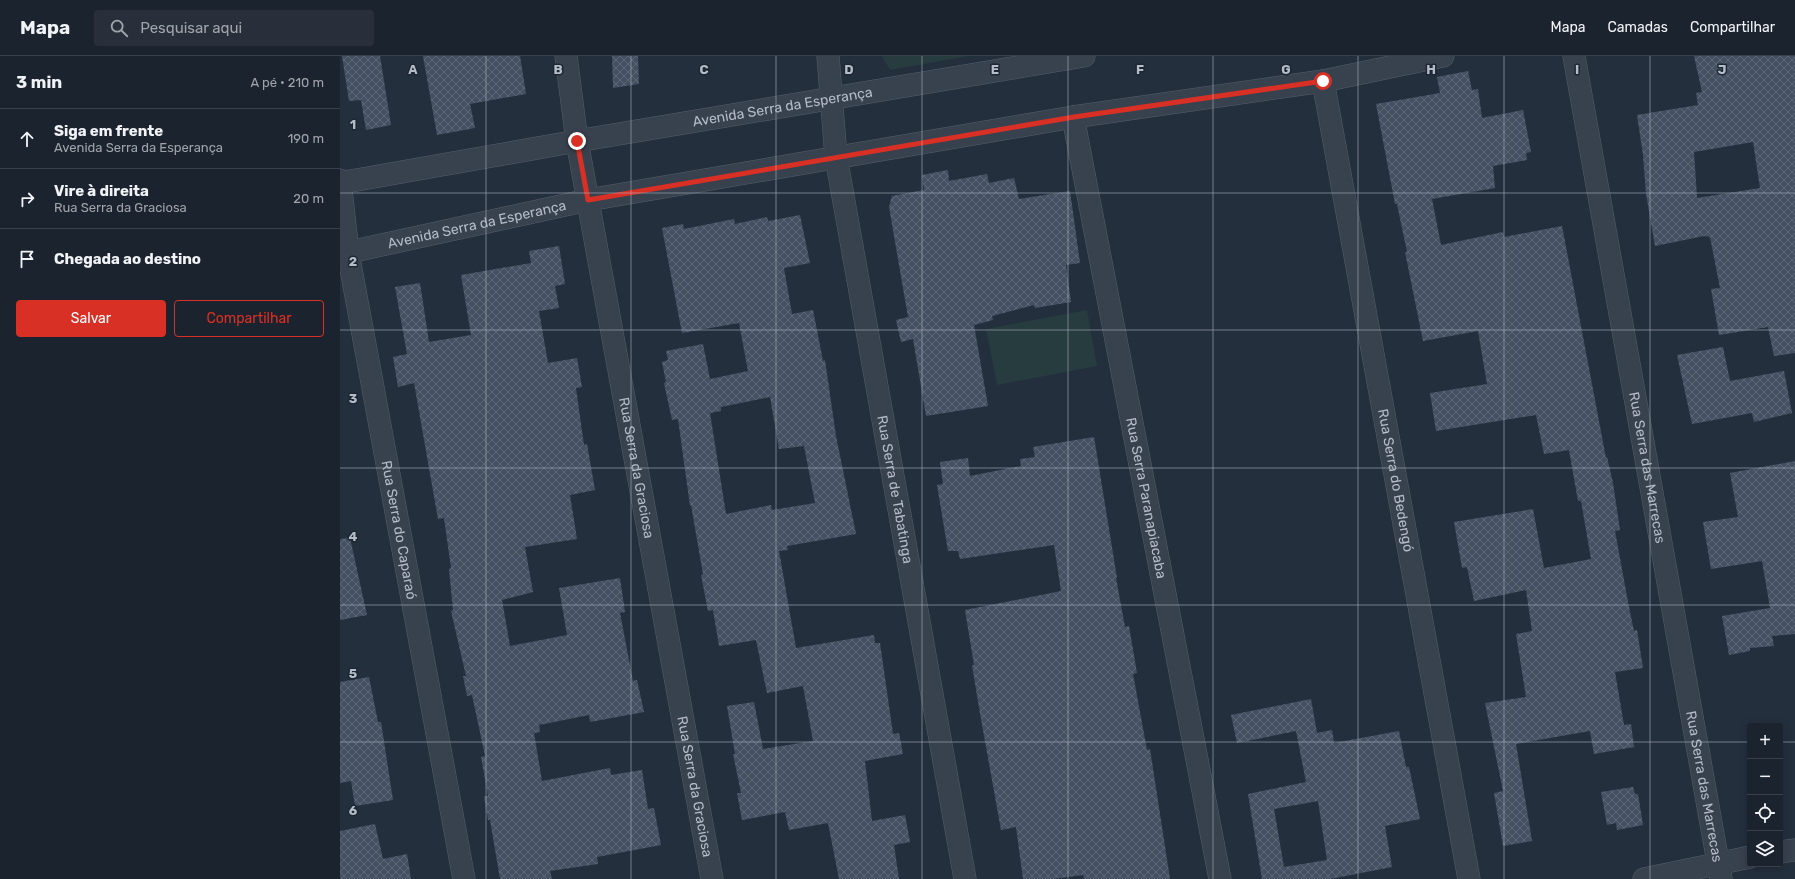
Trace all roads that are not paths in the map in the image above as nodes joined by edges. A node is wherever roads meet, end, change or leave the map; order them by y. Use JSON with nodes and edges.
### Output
{"nodes":[{"id":1,"x":566,"y":56,"type":"edge"},
{"id":2,"x":828,"y":56,"type":"edge"},
{"id":3,"x":1084,"y":56,"type":"edge"},
{"id":4,"x":1443,"y":56,"type":"edge"},
{"id":5,"x":1574,"y":56,"type":"edge"},
{"id":6,"x":1323,"y":81,"type":"junction"},
{"id":7,"x":832,"y":98,"type":"junction"},
{"id":8,"x":1074,"y":117,"type":"junction"},
{"id":9,"x":577,"y":141,"type":"junction"},
{"id":10,"x":836,"y":157,"type":"junction"},
{"id":11,"x":340,"y":182,"type":"edge"},
{"id":12,"x":588,"y":200,"type":"junction"},
{"id":13,"x":344,"y":254,"type":"edge"},
{"id":14,"x":1795,"y":850,"type":"edge"},
{"id":15,"x":1783,"y":852,"type":"edge"},
{"id":16,"x":1747,"y":859,"type":"edge"},
{"id":17,"x":1720,"y":871,"type":"edge"},
{"id":18,"x":464,"y":879,"type":"edge"},
{"id":19,"x":712,"y":879,"type":"edge"},
{"id":20,"x":965,"y":879,"type":"edge"},
{"id":21,"x":1220,"y":879,"type":"edge"},
{"id":22,"x":1469,"y":879,"type":"edge"},
{"id":23,"x":1644,"y":879,"type":"edge"}],
"edges":[{"from":1,"to":9,"type":"street","name":"Rua Serra da Graciosa"},
{"from":2,"to":7,"type":"street","name":"Rua Serra de Tabatinga"},
{"from":3,"to":7,"type":"street","name":"Avenida Serra da Esperança"},
{"from":4,"to":6,"type":"street","name":"Avenida Serra da Esperança"},
{"from":5,"to":17,"type":"street","name":"Rua Serra das Marrecas"},
{"from":6,"to":8,"type":"street","name":"Avenida Serra da Esperança"},
{"from":6,"to":22,"type":"street","name":"Rua Serra do Bedengó"},
{"from":7,"to":9,"type":"street","name":"Avenida Serra da Esperança"},
{"from":7,"to":10,"type":"street","name":"Rua Serra de Tabatinga"},
{"from":8,"to":10,"type":"street","name":"Avenida Serra da Esperança"},
{"from":8,"to":21,"type":"street","name":"Rua Serra Paranapiacaba"},
{"from":9,"to":11,"type":"street","name":"Avenida Serra da Esperança"},
{"from":9,"to":12,"type":"street","name":"Rua Serra da Graciosa"},
{"from":10,"to":12,"type":"street","name":"Avenida Serra da Esperança"},
{"from":10,"to":20,"type":"street","name":"Rua Serra de Tabatinga"},
{"from":11,"to":13,"type":"street","name":"Rua Serra do Caparaó"},
{"from":12,"to":13,"type":"street","name":"Avenida Serra da Esperança"},
{"from":12,"to":19,"type":"street","name":"Rua Serra da Graciosa"},
{"from":13,"to":18,"type":"street","name":"Rua Serra do Caparaó"},
{"from":14,"to":15,"type":"street"},
{"from":16,"to":17,"type":"street"},
{"from":17,"to":23,"type":"street"}]}
